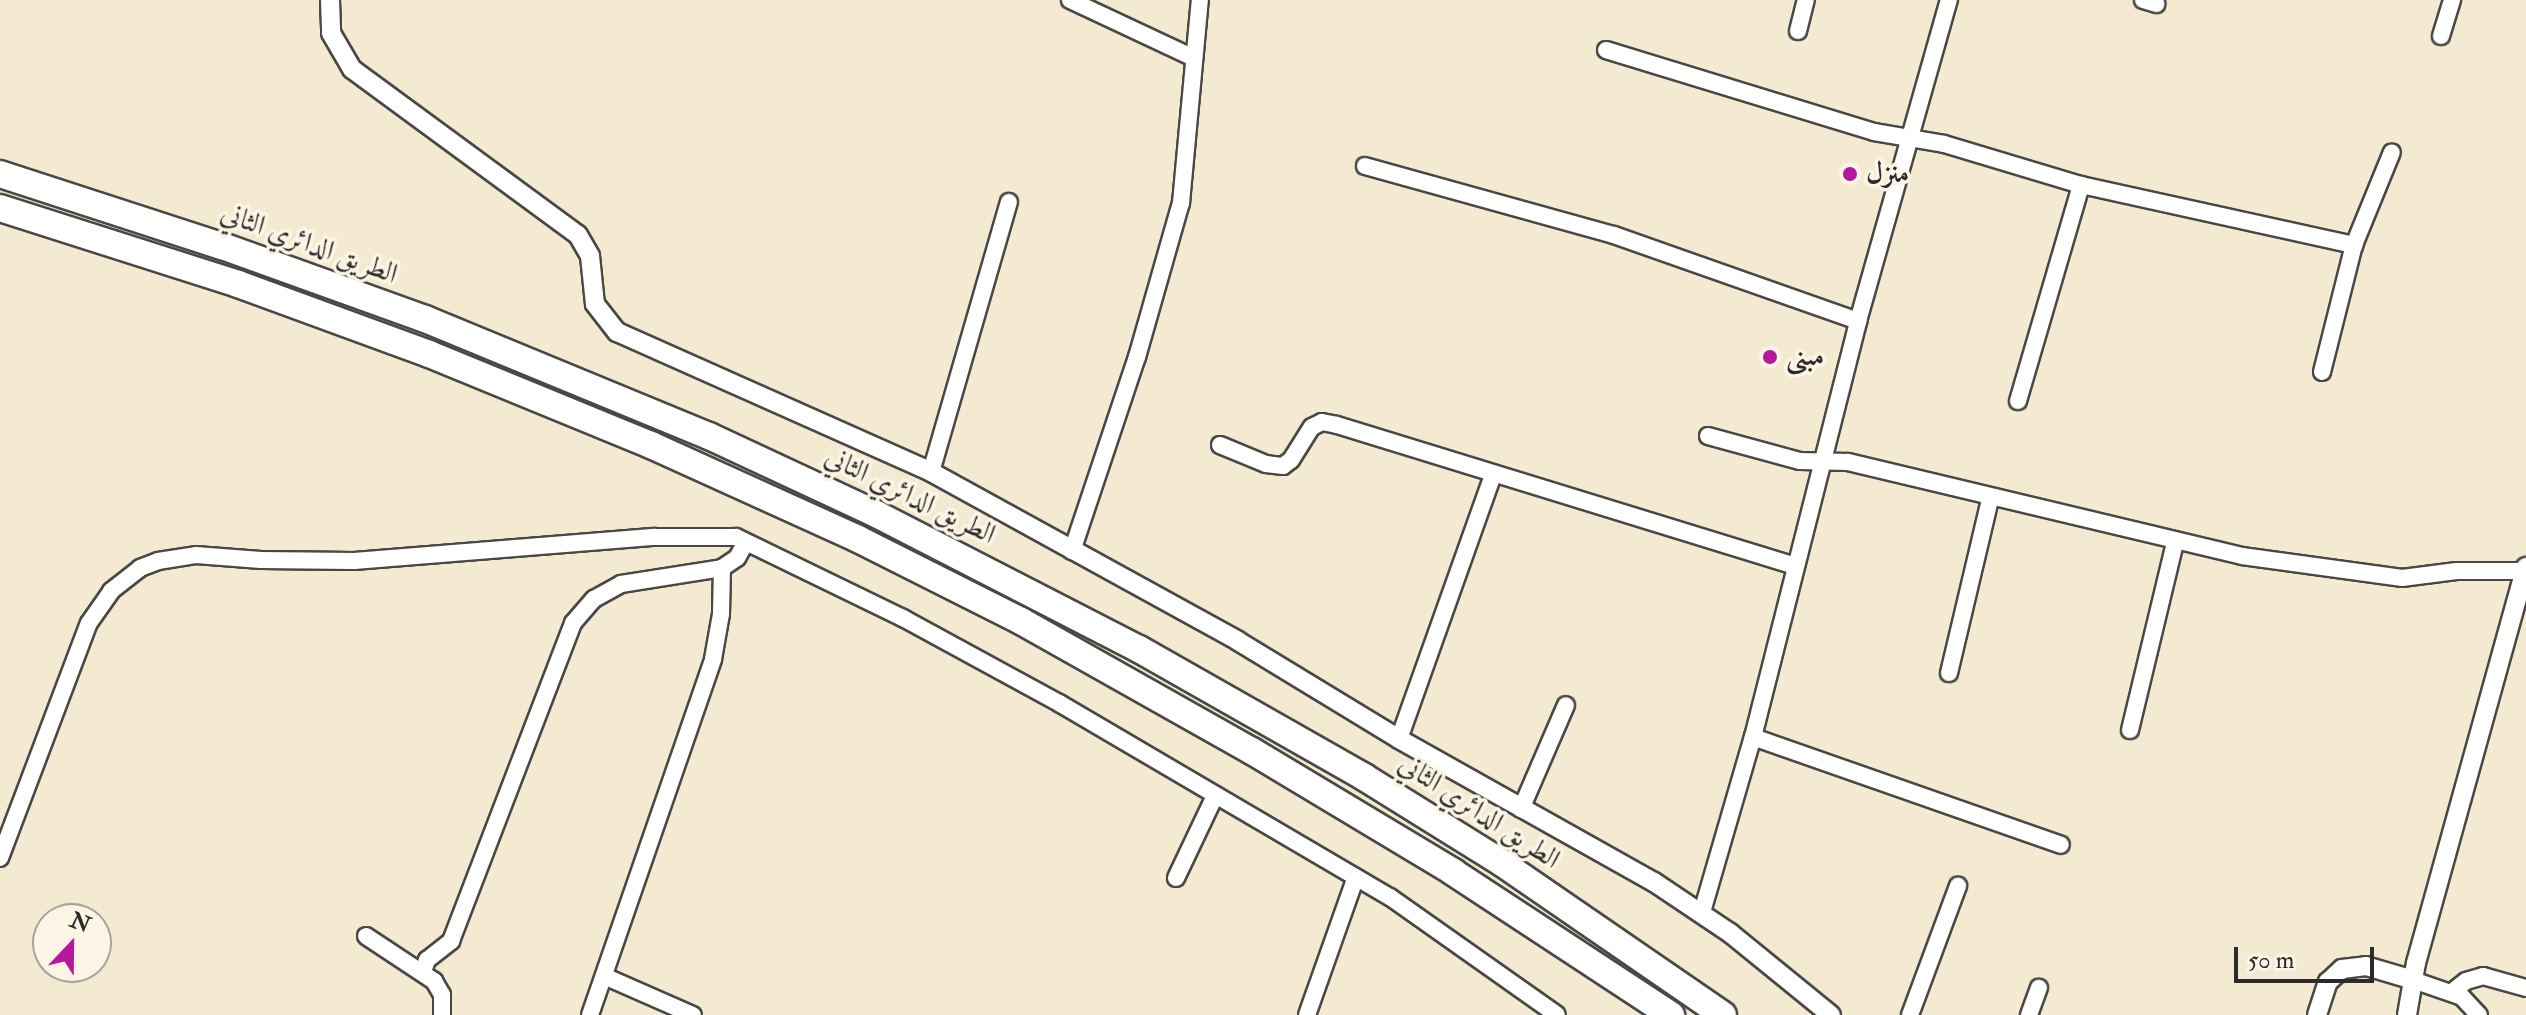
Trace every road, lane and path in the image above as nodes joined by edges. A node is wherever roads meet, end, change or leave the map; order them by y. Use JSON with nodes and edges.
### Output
{"nodes":[{"id":1,"x":330,"y":0,"type":"edge"},
{"id":2,"x":1070,"y":0,"type":"edge"},
{"id":3,"x":1200,"y":0,"type":"edge"},
{"id":4,"x":1806,"y":0,"type":"edge"},
{"id":5,"x":1949,"y":0,"type":"edge"},
{"id":6,"x":2452,"y":0,"type":"edge"},
{"id":7,"x":1798,"y":31,"type":"dead end"},
{"id":8,"x":2441,"y":36,"type":"dead end"},
{"id":9,"x":1606,"y":50,"type":"dead end"},
{"id":10,"x":1194,"y":58,"type":"junction"},
{"id":11,"x":1909,"y":136,"type":"junction"},
{"id":12,"x":2392,"y":152,"type":"dead end"},
{"id":13,"x":1365,"y":166,"type":"dead end"},
{"id":14,"x":0,"y":174,"type":"edge"},
{"id":15,"x":2081,"y":185,"type":"junction"},
{"id":16,"x":1009,"y":202,"type":"dead end"},
{"id":17,"x":0,"y":208,"type":"edge"},
{"id":18,"x":2354,"y":245,"type":"junction"},
{"id":19,"x":1858,"y":321,"type":"junction"},
{"id":20,"x":2322,"y":372,"type":"dead end"},
{"id":21,"x":2018,"y":401,"type":"dead end"},
{"id":22,"x":1708,"y":436,"type":"dead end"},
{"id":23,"x":1220,"y":445,"type":"dead end"},
{"id":24,"x":1822,"y":462,"type":"junction"},
{"id":25,"x":931,"y":472,"type":"junction"},
{"id":26,"x":1493,"y":475,"type":"junction"},
{"id":27,"x":1990,"y":499,"type":"junction"},
{"id":28,"x":746,"y":542,"type":"junction"},
{"id":29,"x":2175,"y":543,"type":"junction"},
{"id":30,"x":1072,"y":551,"type":"junction"},
{"id":31,"x":1796,"y":566,"type":"junction"},
{"id":32,"x":722,"y":568,"type":"junction"},
{"id":33,"x":2526,"y":569,"type":"edge"},
{"id":34,"x":1949,"y":673,"type":"dead end"},
{"id":35,"x":1566,"y":705,"type":"dead end"},
{"id":36,"x":2130,"y":730,"type":"dead end"},
{"id":37,"x":1753,"y":737,"type":"junction"},
{"id":38,"x":1399,"y":739,"type":"junction"},
{"id":39,"x":1215,"y":796,"type":"junction"},
{"id":40,"x":1521,"y":809,"type":"junction"},
{"id":41,"x":2061,"y":845,"type":"dead end"},
{"id":42,"x":0,"y":858,"type":"edge"},
{"id":43,"x":1356,"y":877,"type":"junction"},
{"id":44,"x":1176,"y":878,"type":"dead end"},
{"id":45,"x":1958,"y":886,"type":"dead end"},
{"id":46,"x":1702,"y":912,"type":"junction"},
{"id":47,"x":366,"y":936,"type":"dead end"},
{"id":48,"x":423,"y":972,"type":"junction"},
{"id":49,"x":604,"y":976,"type":"junction"},
{"id":50,"x":2413,"y":980,"type":"junction"},
{"id":51,"x":2039,"y":988,"type":"dead end"},
{"id":52,"x":2526,"y":988,"type":"edge"},
{"id":53,"x":2452,"y":992,"type":"junction"},
{"id":54,"x":442,"y":1015,"type":"edge"},
{"id":55,"x":590,"y":1015,"type":"edge"},
{"id":56,"x":693,"y":1015,"type":"edge"},
{"id":57,"x":1307,"y":1015,"type":"edge"},
{"id":58,"x":1557,"y":1015,"type":"edge"},
{"id":59,"x":1671,"y":1015,"type":"edge"},
{"id":60,"x":1723,"y":1015,"type":"edge"},
{"id":61,"x":1831,"y":1015,"type":"edge"},
{"id":62,"x":1910,"y":1015,"type":"edge"},
{"id":63,"x":2029,"y":1015,"type":"edge"},
{"id":64,"x":2317,"y":1015,"type":"edge"},
{"id":65,"x":2407,"y":1015,"type":"edge"},
{"id":66,"x":2479,"y":1015,"type":"edge"}],
"edges":[{"from":1,"to":25,"type":"street"},
{"from":2,"to":10,"type":"street"},
{"from":3,"to":10,"type":"street"},
{"from":4,"to":7,"type":"street"},
{"from":5,"to":11,"type":"street"},
{"from":6,"to":8,"type":"street"},
{"from":9,"to":11,"type":"street"},
{"from":10,"to":30,"type":"street"},
{"from":11,"to":15,"type":"street"},
{"from":11,"to":19,"type":"street"},
{"from":12,"to":18,"type":"street"},
{"from":13,"to":19,"type":"street"},
{"from":14,"to":60,"type":"highway","name":"الطريق الدائري الثاني"},
{"from":15,"to":18,"type":"street"},
{"from":15,"to":21,"type":"street"},
{"from":16,"to":25,"type":"street"},
{"from":17,"to":59,"type":"highway"},
{"from":18,"to":20,"type":"street"},
{"from":19,"to":24,"type":"street"},
{"from":22,"to":24,"type":"street"},
{"from":23,"to":26,"type":"street"},
{"from":24,"to":27,"type":"street"},
{"from":24,"to":31,"type":"street"},
{"from":25,"to":30,"type":"street"},
{"from":26,"to":31,"type":"street"},
{"from":26,"to":38,"type":"street"},
{"from":27,"to":29,"type":"street"},
{"from":27,"to":34,"type":"street"},
{"from":28,"to":32,"type":"street"},
{"from":28,"to":39,"type":"street"},
{"from":28,"to":42,"type":"street"},
{"from":29,"to":33,"type":"street"},
{"from":29,"to":36,"type":"street"},
{"from":30,"to":38,"type":"street"},
{"from":31,"to":37,"type":"street"},
{"from":32,"to":48,"type":"street"},
{"from":32,"to":49,"type":"street"},
{"from":33,"to":50,"type":"street"},
{"from":35,"to":40,"type":"street"},
{"from":37,"to":41,"type":"street"},
{"from":37,"to":46,"type":"street"},
{"from":38,"to":40,"type":"street"},
{"from":39,"to":43,"type":"street"},
{"from":39,"to":44,"type":"street"},
{"from":40,"to":46,"type":"street"},
{"from":43,"to":57,"type":"street"},
{"from":43,"to":58,"type":"street"},
{"from":45,"to":62,"type":"street"},
{"from":46,"to":61,"type":"street"},
{"from":47,"to":48,"type":"street"},
{"from":48,"to":54,"type":"street"},
{"from":49,"to":55,"type":"street"},
{"from":49,"to":56,"type":"street"},
{"from":50,"to":53,"type":"street"},
{"from":50,"to":64,"type":"street"},
{"from":50,"to":65,"type":"street"},
{"from":51,"to":63,"type":"street"},
{"from":52,"to":53,"type":"street"},
{"from":53,"to":66,"type":"street"}]}
